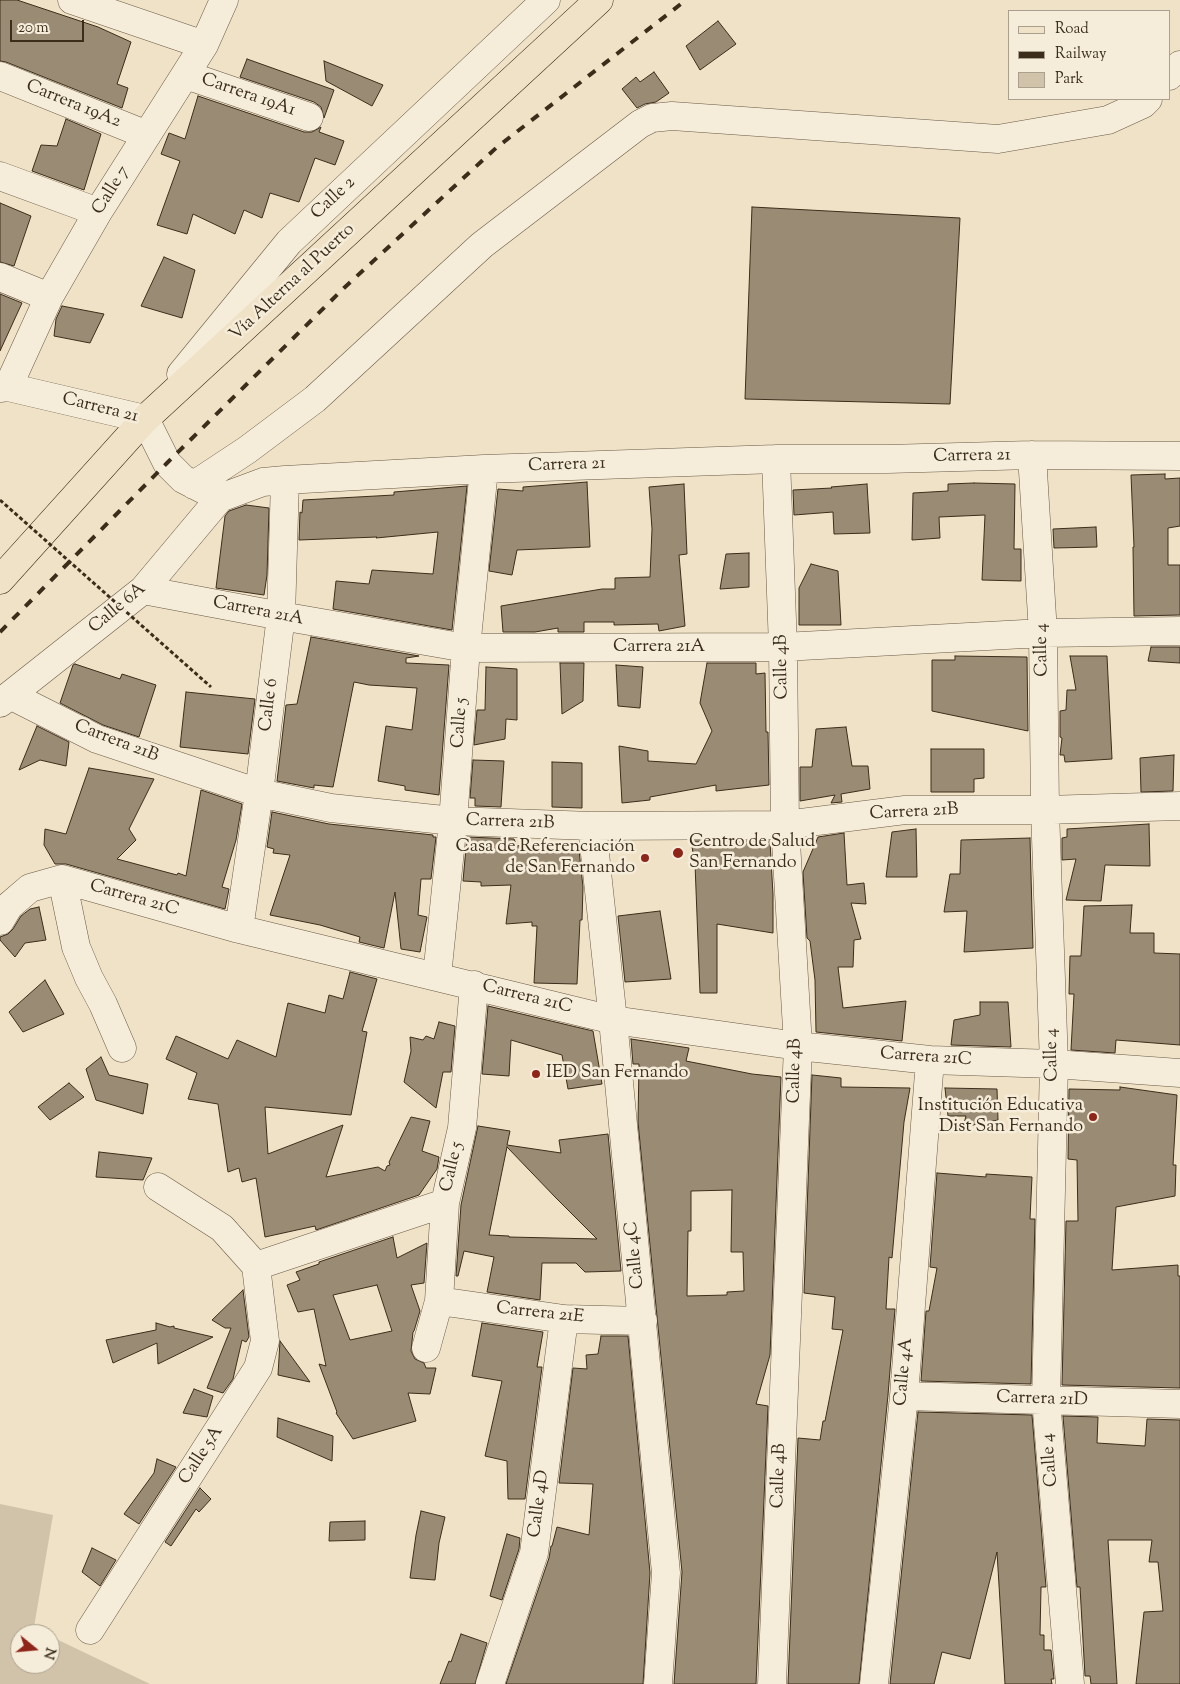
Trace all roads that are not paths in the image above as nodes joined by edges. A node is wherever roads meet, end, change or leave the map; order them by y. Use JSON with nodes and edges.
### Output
{"nodes":[{"id":1,"x":72,"y":0,"type":"edge"},
{"id":2,"x":224,"y":0,"type":"edge"},
{"id":3,"x":546,"y":0,"type":"edge"},
{"id":4,"x":600,"y":0,"type":"edge"},
{"id":5,"x":204,"y":45,"type":"junction"},
{"id":6,"x":1180,"y":64,"type":"edge"},
{"id":7,"x":186,"y":74,"type":"junction"},
{"id":8,"x":1170,"y":75,"type":"edge"},
{"id":9,"x":0,"y":76,"type":"edge"},
{"id":10,"x":1147,"y":100,"type":"edge"},
{"id":11,"x":309,"y":117,"type":"dead end"},
{"id":12,"x":147,"y":135,"type":"junction"},
{"id":13,"x":0,"y":176,"type":"edge"},
{"id":14,"x":98,"y":212,"type":"junction"},
{"id":15,"x":0,"y":277,"type":"edge"},
{"id":16,"x":49,"y":296,"type":"junction"},
{"id":17,"x":4,"y":388,"type":"edge"},
{"id":18,"x":145,"y":419,"type":"junction"},
{"id":19,"x":1032,"y":455,"type":"junction"},
{"id":20,"x":1180,"y":456,"type":"edge"},
{"id":21,"x":776,"y":459,"type":"junction"},
{"id":22,"x":484,"y":470,"type":"junction"},
{"id":23,"x":286,"y":480,"type":"junction"},
{"id":24,"x":194,"y":485,"type":"junction"},
{"id":25,"x":220,"y":498,"type":"junction"},
{"id":26,"x":0,"y":580,"type":"edge"},
{"id":27,"x":143,"y":590,"type":"junction"},
{"id":28,"x":281,"y":616,"type":"junction"},
{"id":29,"x":1180,"y":631,"type":"edge"},
{"id":30,"x":1043,"y":633,"type":"junction"},
{"id":31,"x":783,"y":647,"type":"junction"},
{"id":32,"x":466,"y":648,"type":"junction"},
{"id":33,"x":5,"y":699,"type":"edge"},
{"id":34,"x":259,"y":792,"type":"junction"},
{"id":35,"x":1180,"y":806,"type":"edge"},
{"id":36,"x":1045,"y":810,"type":"junction"},
{"id":37,"x":453,"y":821,"type":"junction"},
{"id":38,"x":785,"y":825,"type":"junction"},
{"id":39,"x":592,"y":826,"type":"junction"},
{"id":40,"x":62,"y":880,"type":"junction"},
{"id":41,"x":0,"y":921,"type":"edge"},
{"id":42,"x":239,"y":929,"type":"junction"},
{"id":43,"x":437,"y":976,"type":"junction"},
{"id":44,"x":474,"y":985,"type":"junction"},
{"id":45,"x":613,"y":1020,"type":"junction"},
{"id":46,"x":798,"y":1046,"type":"junction"},
{"id":47,"x":122,"y":1048,"type":"dead end"},
{"id":48,"x":930,"y":1060,"type":"junction"},
{"id":49,"x":1054,"y":1064,"type":"junction"},
{"id":50,"x":1180,"y":1073,"type":"edge"},
{"id":51,"x":158,"y":1187,"type":"dead end"},
{"id":52,"x":445,"y":1203,"type":"junction"},
{"id":53,"x":256,"y":1266,"type":"junction"},
{"id":54,"x":438,"y":1301,"type":"junction"},
{"id":55,"x":564,"y":1319,"type":"junction"},
{"id":56,"x":643,"y":1321,"type":"junction"},
{"id":57,"x":426,"y":1348,"type":"dead end"},
{"id":58,"x":904,"y":1396,"type":"junction"},
{"id":59,"x":1046,"y":1400,"type":"junction"},
{"id":60,"x":1180,"y":1404,"type":"edge"},
{"id":61,"x":90,"y":1630,"type":"dead end"},
{"id":62,"x":490,"y":1684,"type":"edge"},
{"id":63,"x":658,"y":1684,"type":"edge"},
{"id":64,"x":772,"y":1684,"type":"edge"},
{"id":65,"x":874,"y":1684,"type":"edge"},
{"id":66,"x":1070,"y":1684,"type":"edge"}],
"edges":[{"from":1,"to":5,"type":"street","name":"Carrera 19A1"},
{"from":2,"to":5,"type":"street","name":"Calle 7"},
{"from":3,"to":18,"type":"street","name":"Calle 2"},
{"from":4,"to":18,"type":"main road","name":"Vía Alterna al Puerto"},
{"from":5,"to":7,"type":"street","name":"Calle 7"},
{"from":6,"to":8,"type":"street"},
{"from":7,"to":11,"type":"street","name":"Carrera 19A1"},
{"from":7,"to":12,"type":"street","name":"Calle 7"},
{"from":9,"to":12,"type":"street","name":"Carrera 19A2"},
{"from":10,"to":24,"type":"street"},
{"from":12,"to":14,"type":"street","name":"Calle 7"},
{"from":13,"to":14,"type":"street"},
{"from":14,"to":16,"type":"street","name":"Calle 7"},
{"from":15,"to":16,"type":"street"},
{"from":16,"to":17,"type":"street","name":"Calle 7"},
{"from":17,"to":18,"type":"street","name":"Carrera 21"},
{"from":18,"to":24,"type":"street","name":"Carrera 21"},
{"from":18,"to":26,"type":"main road","name":"Vía Alterna al Puerto"},
{"from":19,"to":20,"type":"street","name":"Carrera 21"},
{"from":19,"to":21,"type":"street","name":"Carrera 21"},
{"from":19,"to":30,"type":"street","name":"Calle 4"},
{"from":21,"to":22,"type":"street","name":"Carrera 21"},
{"from":21,"to":31,"type":"street","name":"Calle 4B"},
{"from":22,"to":23,"type":"street","name":"Carrera 21"},
{"from":22,"to":32,"type":"street","name":"Calle 5"},
{"from":23,"to":25,"type":"street","name":"Carrera 21"},
{"from":23,"to":28,"type":"street","name":"Calle 6"},
{"from":24,"to":25,"type":"street","name":"Carrera 21"},
{"from":25,"to":27,"type":"street","name":"Calle 6A"},
{"from":27,"to":28,"type":"street","name":"Carrera 21A"},
{"from":27,"to":33,"type":"street","name":"Calle 6A"},
{"from":28,"to":32,"type":"street","name":"Carrera 21A"},
{"from":28,"to":34,"type":"street","name":"Calle 6"},
{"from":29,"to":30,"type":"street","name":"Carrera 21A"},
{"from":30,"to":31,"type":"street","name":"Carrera 21A"},
{"from":30,"to":36,"type":"street","name":"Calle 4"},
{"from":31,"to":32,"type":"street","name":"Carrera 21A"},
{"from":31,"to":38,"type":"street","name":"Calle 4B"},
{"from":32,"to":37,"type":"street","name":"Calle 5"},
{"from":33,"to":34,"type":"street","name":"Carrera 21B"},
{"from":34,"to":37,"type":"street","name":"Carrera 21B"},
{"from":34,"to":42,"type":"street","name":"Calle 6"},
{"from":35,"to":36,"type":"street","name":"Carrera 21B"},
{"from":36,"to":38,"type":"street","name":"Carrera 21B"},
{"from":36,"to":49,"type":"street","name":"Calle 4"},
{"from":37,"to":39,"type":"street","name":"Carrera 21B"},
{"from":37,"to":43,"type":"street","name":"Calle 5"},
{"from":38,"to":39,"type":"street","name":"Carrera 21B"},
{"from":38,"to":46,"type":"street","name":"Calle 4B"},
{"from":39,"to":45,"type":"street","name":"Calle 4C"},
{"from":40,"to":41,"type":"street"},
{"from":40,"to":42,"type":"street","name":"Carrera 21C"},
{"from":40,"to":47,"type":"street","name":"Carrera 21C"},
{"from":42,"to":43,"type":"street","name":"Carrera 21C"},
{"from":43,"to":44,"type":"street","name":"Carrera 21C"},
{"from":44,"to":45,"type":"street","name":"Carrera 21C"},
{"from":44,"to":52,"type":"street","name":"Calle 5"},
{"from":45,"to":46,"type":"street","name":"Carrera 21C"},
{"from":45,"to":56,"type":"street","name":"Calle 4C"},
{"from":46,"to":48,"type":"street","name":"Carrera 21C"},
{"from":46,"to":64,"type":"street","name":"Calle 4B"},
{"from":48,"to":49,"type":"street","name":"Carrera 21C"},
{"from":48,"to":58,"type":"street","name":"Calle 4A"},
{"from":49,"to":50,"type":"street","name":"Carrera 21C"},
{"from":49,"to":59,"type":"street","name":"Calle 4"},
{"from":51,"to":53,"type":"street"},
{"from":52,"to":53,"type":"street"},
{"from":52,"to":54,"type":"street","name":"Calle 5"},
{"from":53,"to":61,"type":"street","name":"Calle 5A"},
{"from":54,"to":55,"type":"street","name":"Carrera 21E"},
{"from":54,"to":57,"type":"street","name":"Calle 5"},
{"from":55,"to":56,"type":"street","name":"Carrera 21E"},
{"from":55,"to":62,"type":"street","name":"Calle 4D"},
{"from":56,"to":63,"type":"street","name":"Calle 4C"},
{"from":58,"to":59,"type":"street","name":"Carrera 21D"},
{"from":58,"to":65,"type":"street","name":"Calle 4A"},
{"from":59,"to":60,"type":"street","name":"Carrera 21D"},
{"from":59,"to":66,"type":"street","name":"Calle 4"}]}
